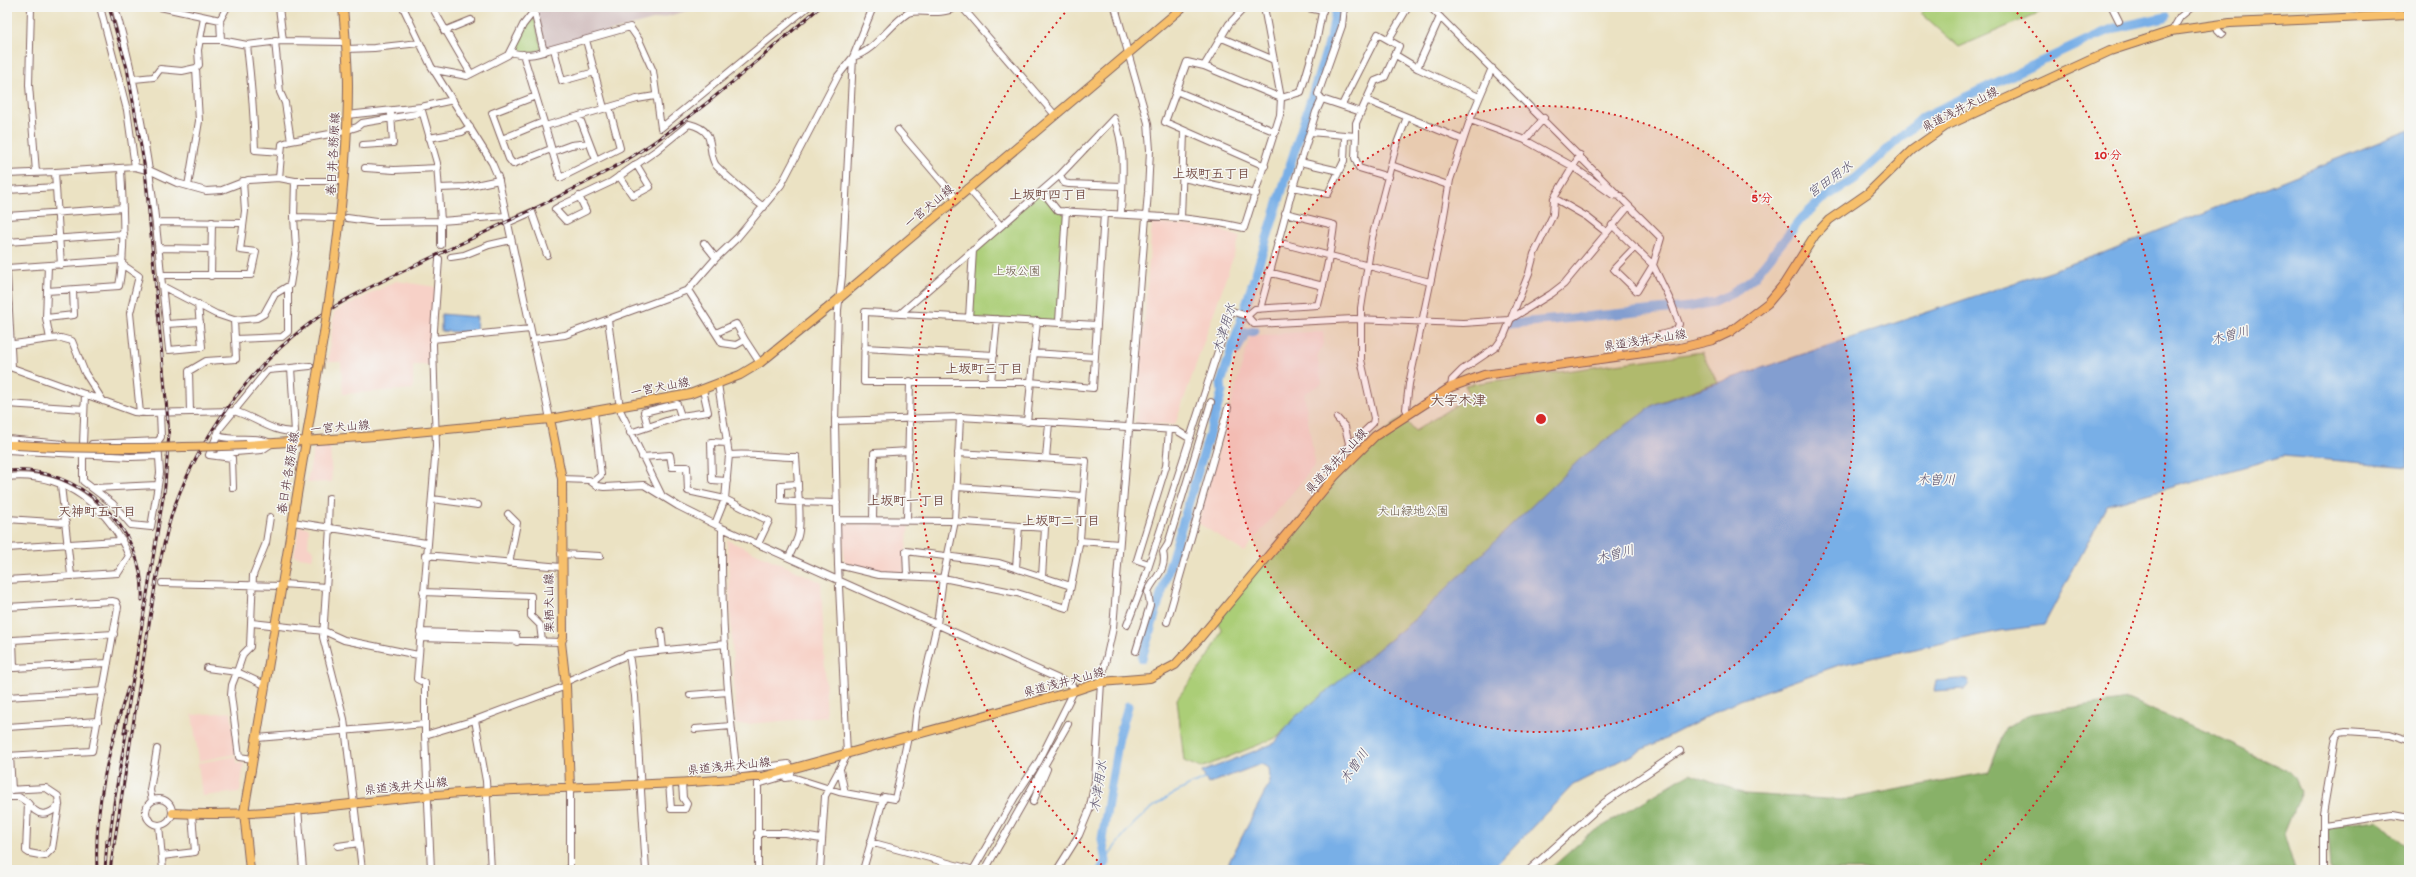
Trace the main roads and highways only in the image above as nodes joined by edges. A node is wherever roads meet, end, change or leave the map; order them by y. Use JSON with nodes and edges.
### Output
{"nodes":[{"id":1,"x":344,"y":7,"type":"edge"},
{"id":2,"x":1183,"y":7,"type":"edge"},
{"id":3,"x":2409,"y":14,"type":"edge"},
{"id":4,"x":550,"y":419,"type":"junction"},
{"id":5,"x":306,"y":442,"type":"junction"},
{"id":6,"x":7,"y":445,"type":"edge"},
{"id":7,"x":570,"y":787,"type":"junction"},
{"id":8,"x":244,"y":812,"type":"junction"},
{"id":9,"x":172,"y":813,"type":"road end"},
{"id":10,"x":250,"y":870,"type":"edge"}],
"edges":[{"from":1,"to":5,"type":"main road","name":"春日井各務原線","bridge":true},
{"from":2,"to":4,"type":"main road","name":"一宮犬山線"},
{"from":3,"to":7,"type":"main road","name":"県道浅井犬山線","bridge":true},
{"from":4,"to":5,"type":"main road","name":"一宮犬山線"},
{"from":4,"to":7,"type":"main road","name":"栗栖犬山線"},
{"from":5,"to":6,"type":"main road","name":"一宮犬山線","bridge":true},
{"from":5,"to":8,"type":"main road","name":"春日井各務原線"},
{"from":7,"to":8,"type":"main road","name":"県道浅井犬山線"},
{"from":8,"to":9,"type":"main road","name":"県道浅井犬山線"},
{"from":8,"to":10,"type":"main road","name":"春日井各務原線"}]}
